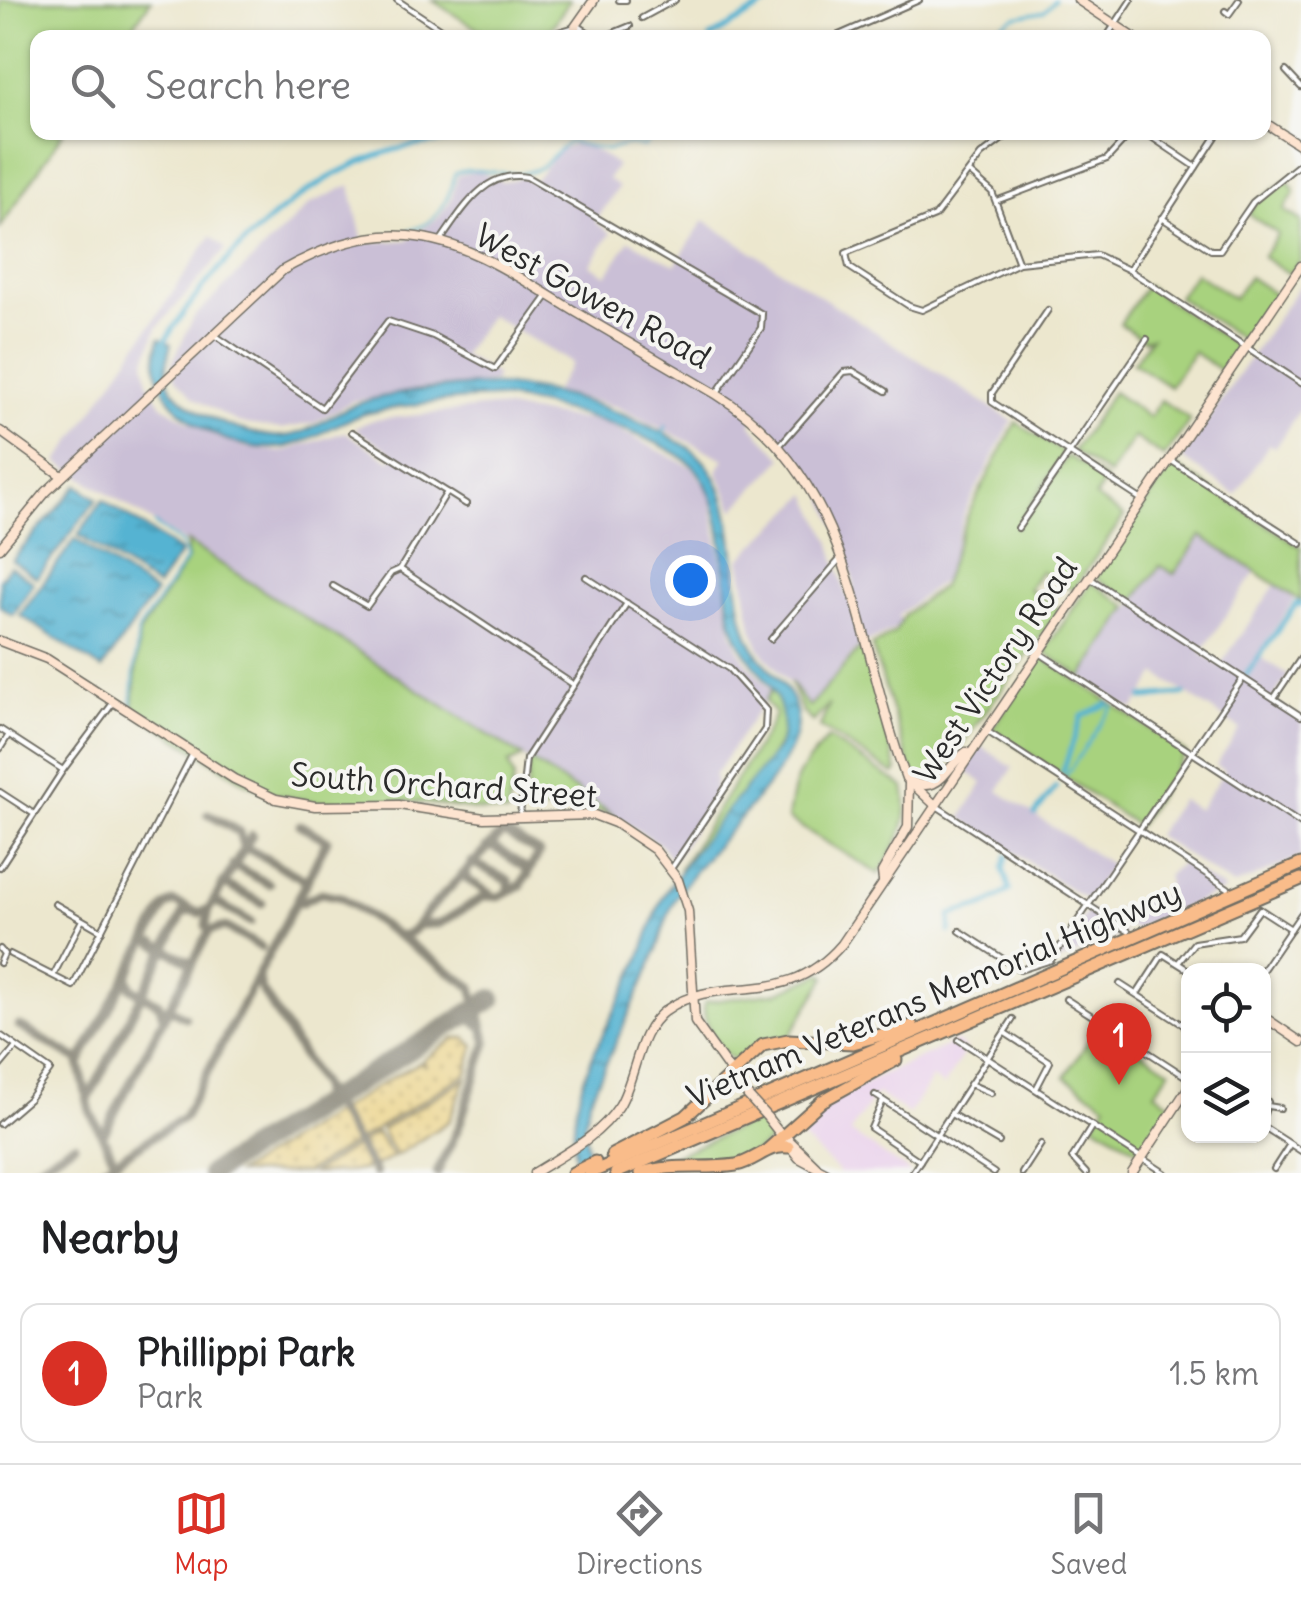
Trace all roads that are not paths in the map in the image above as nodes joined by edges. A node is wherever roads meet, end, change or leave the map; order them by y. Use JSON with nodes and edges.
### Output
{"nodes":[{"id":1,"x":397,"y":0,"type":"edge"},
{"id":2,"x":594,"y":0,"type":"edge"},
{"id":3,"x":675,"y":0,"type":"edge"},
{"id":4,"x":919,"y":0,"type":"edge"},
{"id":5,"x":1078,"y":0,"type":"edge"},
{"id":6,"x":1131,"y":0,"type":"edge"},
{"id":7,"x":1239,"y":0,"type":"edge"},
{"id":8,"x":1224,"y":11,"type":"dead end"},
{"id":9,"x":642,"y":18,"type":"dead end"},
{"id":10,"x":1115,"y":24,"type":"junction"},
{"id":11,"x":576,"y":26,"type":"junction"},
{"id":12,"x":630,"y":26,"type":"dead end"},
{"id":13,"x":442,"y":30,"type":"edge"},
{"id":14,"x":563,"y":30,"type":"edge"},
{"id":15,"x":584,"y":30,"type":"edge"},
{"id":16,"x":620,"y":30,"type":"edge"},
{"id":17,"x":850,"y":30,"type":"edge"},
{"id":18,"x":1111,"y":30,"type":"edge"},
{"id":19,"x":1124,"y":30,"type":"edge"},
{"id":20,"x":1286,"y":70,"type":"dead end"},
{"id":21,"x":1301,"y":87,"type":"edge"},
{"id":22,"x":1271,"y":127,"type":"edge"},
{"id":23,"x":1000,"y":140,"type":"edge"},
{"id":24,"x":1125,"y":140,"type":"edge"},
{"id":25,"x":1156,"y":140,"type":"edge"},
{"id":26,"x":1214,"y":140,"type":"edge"},
{"id":27,"x":1299,"y":147,"type":"edge"},
{"id":28,"x":1301,"y":162,"type":"edge"},
{"id":29,"x":1196,"y":168,"type":"junction"},
{"id":30,"x":969,"y":172,"type":"junction"},
{"id":31,"x":996,"y":201,"type":"junction"},
{"id":32,"x":1162,"y":218,"type":"junction"},
{"id":33,"x":440,"y":242,"type":"junction"},
{"id":34,"x":1018,"y":263,"type":"junction"},
{"id":35,"x":1129,"y":270,"type":"junction"},
{"id":36,"x":1300,"y":272,"type":"edge"},
{"id":37,"x":548,"y":296,"type":"junction"},
{"id":38,"x":1048,"y":310,"type":"dead end"},
{"id":39,"x":212,"y":334,"type":"junction"},
{"id":40,"x":1146,"y":339,"type":"dead end"},
{"id":41,"x":1247,"y":347,"type":"junction"},
{"id":42,"x":1301,"y":383,"type":"edge"},
{"id":43,"x":886,"y":391,"type":"dead end"},
{"id":44,"x":716,"y":394,"type":"junction"},
{"id":45,"x":0,"y":431,"type":"edge"},
{"id":46,"x":352,"y":432,"type":"dead end"},
{"id":47,"x":780,"y":445,"type":"junction"},
{"id":48,"x":1068,"y":452,"type":"junction"},
{"id":49,"x":1170,"y":460,"type":"junction"},
{"id":50,"x":62,"y":476,"type":"junction"},
{"id":51,"x":447,"y":491,"type":"junction"},
{"id":52,"x":1142,"y":500,"type":"junction"},
{"id":53,"x":466,"y":504,"type":"dead end"},
{"id":54,"x":1018,"y":528,"type":"dead end"},
{"id":55,"x":1301,"y":544,"type":"edge"},
{"id":56,"x":0,"y":548,"type":"edge"},
{"id":57,"x":841,"y":558,"type":"junction"},
{"id":58,"x":400,"y":569,"type":"junction"},
{"id":59,"x":586,"y":577,"type":"dead end"},
{"id":60,"x":1088,"y":578,"type":"junction"},
{"id":61,"x":333,"y":586,"type":"dead end"},
{"id":62,"x":627,"y":603,"type":"junction"},
{"id":63,"x":771,"y":639,"type":"dead end"},
{"id":64,"x":0,"y":640,"type":"edge"},
{"id":65,"x":1038,"y":652,"type":"junction"},
{"id":66,"x":1301,"y":658,"type":"edge"},
{"id":67,"x":1243,"y":678,"type":"junction"},
{"id":68,"x":574,"y":685,"type":"junction"},
{"id":69,"x":1274,"y":698,"type":"junction"},
{"id":70,"x":114,"y":702,"type":"junction"},
{"id":71,"x":1301,"y":716,"type":"edge"},
{"id":72,"x":0,"y":729,"type":"edge"},
{"id":73,"x":985,"y":730,"type":"junction"},
{"id":74,"x":9,"y":735,"type":"junction"},
{"id":75,"x":0,"y":749,"type":"edge"},
{"id":76,"x":971,"y":750,"type":"junction"},
{"id":77,"x":1192,"y":752,"type":"junction"},
{"id":78,"x":193,"y":753,"type":"junction"},
{"id":79,"x":63,"y":770,"type":"junction"},
{"id":80,"x":908,"y":781,"type":"junction"},
{"id":81,"x":0,"y":792,"type":"edge"},
{"id":82,"x":934,"y":804,"type":"junction"},
{"id":83,"x":34,"y":814,"type":"junction"},
{"id":84,"x":520,"y":815,"type":"junction"},
{"id":85,"x":1301,"y":824,"type":"edge"},
{"id":86,"x":1139,"y":830,"type":"junction"},
{"id":87,"x":1301,"y":864,"type":"edge"},
{"id":88,"x":0,"y":867,"type":"edge"},
{"id":89,"x":673,"y":872,"type":"junction"},
{"id":90,"x":1301,"y":878,"type":"edge"},
{"id":91,"x":884,"y":882,"type":"junction"},
{"id":92,"x":1228,"y":888,"type":"dead end"},
{"id":93,"x":55,"y":904,"type":"dead end"},
{"id":94,"x":1088,"y":904,"type":"junction"},
{"id":95,"x":1301,"y":914,"type":"edge"},
{"id":96,"x":82,"y":920,"type":"junction"},
{"id":97,"x":1291,"y":929,"type":"junction"},
{"id":98,"x":1128,"y":930,"type":"dead end"},
{"id":99,"x":102,"y":931,"type":"junction"},
{"id":100,"x":960,"y":931,"type":"dead end"},
{"id":101,"x":5,"y":952,"type":"edge"},
{"id":102,"x":0,"y":963,"type":"edge"},
{"id":103,"x":1178,"y":963,"type":"junction"},
{"id":104,"x":1267,"y":963,"type":"edge"},
{"id":105,"x":1181,"y":965,"type":"edge"},
{"id":106,"x":53,"y":976,"type":"junction"},
{"id":107,"x":1120,"y":984,"type":"dead end"},
{"id":108,"x":1136,"y":994,"type":"junction"},
{"id":109,"x":691,"y":998,"type":"junction"},
{"id":110,"x":992,"y":998,"type":"junction"},
{"id":111,"x":1066,"y":999,"type":"dead end"},
{"id":112,"x":1013,"y":1019,"type":"dead end"},
{"id":113,"x":1271,"y":1022,"type":"edge"},
{"id":114,"x":1181,"y":1023,"type":"edge"},
{"id":115,"x":1004,"y":1033,"type":"junction"},
{"id":116,"x":955,"y":1034,"type":"junction"},
{"id":117,"x":0,"y":1035,"type":"edge"},
{"id":118,"x":1301,"y":1042,"type":"edge"},
{"id":119,"x":17,"y":1046,"type":"junction"},
{"id":120,"x":988,"y":1058,"type":"junction"},
{"id":121,"x":0,"y":1066,"type":"edge"},
{"id":122,"x":730,"y":1073,"type":"junction"},
{"id":123,"x":1181,"y":1073,"type":"edge"},
{"id":124,"x":970,"y":1084,"type":"junction"},
{"id":125,"x":1036,"y":1089,"type":"junction"},
{"id":126,"x":991,"y":1093,"type":"dead end"},
{"id":127,"x":875,"y":1095,"type":"dead end"},
{"id":128,"x":1181,"y":1099,"type":"edge"},
{"id":129,"x":884,"y":1100,"type":"junction"},
{"id":130,"x":1271,"y":1106,"type":"edge"},
{"id":131,"x":1280,"y":1108,"type":"dead end"},
{"id":132,"x":951,"y":1114,"type":"junction"},
{"id":133,"x":0,"y":1124,"type":"edge"},
{"id":134,"x":1093,"y":1126,"type":"junction"},
{"id":135,"x":1271,"y":1132,"type":"edge"},
{"id":136,"x":783,"y":1134,"type":"junction"},
{"id":137,"x":936,"y":1136,"type":"junction"},
{"id":138,"x":999,"y":1142,"type":"dead end"},
{"id":139,"x":1041,"y":1144,"type":"dead end"},
{"id":140,"x":1290,"y":1144,"type":"junction"},
{"id":141,"x":788,"y":1148,"type":"junction"},
{"id":142,"x":766,"y":1151,"type":"junction"},
{"id":143,"x":1301,"y":1151,"type":"edge"},
{"id":144,"x":1142,"y":1158,"type":"junction"},
{"id":145,"x":920,"y":1161,"type":"junction"},
{"id":146,"x":816,"y":1166,"type":"junction"},
{"id":147,"x":592,"y":1169,"type":"edge"},
{"id":148,"x":1274,"y":1169,"type":"dead end"},
{"id":149,"x":534,"y":1173,"type":"edge"},
{"id":150,"x":573,"y":1173,"type":"edge"},
{"id":151,"x":616,"y":1173,"type":"edge"},
{"id":152,"x":640,"y":1173,"type":"edge"},
{"id":153,"x":826,"y":1173,"type":"edge"},
{"id":154,"x":912,"y":1173,"type":"edge"},
{"id":155,"x":994,"y":1173,"type":"edge"},
{"id":156,"x":1022,"y":1173,"type":"edge"},
{"id":157,"x":1086,"y":1173,"type":"edge"},
{"id":158,"x":1132,"y":1173,"type":"edge"},
{"id":159,"x":1165,"y":1173,"type":"edge"}],
"edges":[{"from":1,"to":13,"type":"street"},
{"from":2,"to":11,"type":"main road"},
{"from":3,"to":9,"type":"street"},
{"from":4,"to":17,"type":"street"},
{"from":5,"to":10,"type":"main road"},
{"from":6,"to":10,"type":"street"},
{"from":7,"to":8,"type":"street"},
{"from":10,"to":18,"type":"street"},
{"from":10,"to":19,"type":"main road"},
{"from":11,"to":14,"type":"street"},
{"from":11,"to":15,"type":"street"},
{"from":12,"to":16,"type":"street"},
{"from":20,"to":21,"type":"street"},
{"from":22,"to":27,"type":"main road"},
{"from":23,"to":30,"type":"street"},
{"from":24,"to":31,"type":"street"},
{"from":25,"to":29,"type":"street"},
{"from":26,"to":29,"type":"street"},
{"from":28,"to":32,"type":"street"},
{"from":29,"to":32,"type":"street"},
{"from":30,"to":31,"type":"street"},
{"from":30,"to":34,"type":"street"},
{"from":31,"to":34,"type":"street"},
{"from":32,"to":35,"type":"street"},
{"from":33,"to":37,"type":"main road","name":"West Gowen Road"},
{"from":33,"to":39,"type":"main road","name":"West Gowen Road"},
{"from":33,"to":44,"type":"street"},
{"from":34,"to":35,"type":"street"},
{"from":35,"to":41,"type":"street"},
{"from":36,"to":41,"type":"main road","name":"West Victory Road"},
{"from":37,"to":39,"type":"street"},
{"from":37,"to":44,"type":"main road","name":"West Gowen Road"},
{"from":38,"to":48,"type":"street"},
{"from":39,"to":50,"type":"main road","name":"West Gowen Road"},
{"from":40,"to":48,"type":"street"},
{"from":41,"to":42,"type":"street"},
{"from":41,"to":49,"type":"main road","name":"West Victory Road"},
{"from":43,"to":47,"type":"street"},
{"from":44,"to":47,"type":"main road","name":"West Gowen Road"},
{"from":45,"to":50,"type":"main road"},
{"from":46,"to":51,"type":"street"},
{"from":47,"to":57,"type":"main road","name":"West Gowen Road"},
{"from":48,"to":52,"type":"street"},
{"from":48,"to":54,"type":"street"},
{"from":49,"to":52,"type":"main road","name":"West Victory Road"},
{"from":49,"to":55,"type":"street"},
{"from":50,"to":56,"type":"main road","name":"West Gowen Road"},
{"from":51,"to":53,"type":"street"},
{"from":51,"to":58,"type":"street"},
{"from":52,"to":60,"type":"main road","name":"West Victory Road"},
{"from":57,"to":63,"type":"street"},
{"from":57,"to":80,"type":"main road","name":"West Gowen Road"},
{"from":58,"to":61,"type":"street"},
{"from":58,"to":68,"type":"street"},
{"from":59,"to":62,"type":"street"},
{"from":60,"to":65,"type":"main road","name":"West Victory Road"},
{"from":60,"to":67,"type":"street"},
{"from":62,"to":68,"type":"street"},
{"from":62,"to":89,"type":"street"},
{"from":64,"to":70,"type":"main road","name":"South Orchard Street"},
{"from":65,"to":73,"type":"main road","name":"West Victory Road"},
{"from":65,"to":77,"type":"street"},
{"from":66,"to":69,"type":"street"},
{"from":67,"to":69,"type":"street"},
{"from":67,"to":77,"type":"street"},
{"from":68,"to":84,"type":"street"},
{"from":69,"to":71,"type":"street"},
{"from":70,"to":78,"type":"main road","name":"South Orchard Street"},
{"from":70,"to":79,"type":"street"},
{"from":72,"to":74,"type":"street"},
{"from":73,"to":76,"type":"main road","name":"West Victory Road"},
{"from":73,"to":86,"type":"street"},
{"from":74,"to":75,"type":"street"},
{"from":74,"to":79,"type":"street"},
{"from":76,"to":80,"type":"main road"},
{"from":76,"to":82,"type":"main road","name":"West Victory Road"},
{"from":77,"to":85,"type":"street"},
{"from":77,"to":86,"type":"street"},
{"from":78,"to":84,"type":"main road","name":"South Orchard Street"},
{"from":78,"to":99,"type":"street"},
{"from":79,"to":83,"type":"street"},
{"from":80,"to":82,"type":"main road"},
{"from":80,"to":91,"type":"main road"},
{"from":81,"to":83,"type":"street"},
{"from":82,"to":91,"type":"main road","name":"West Victory Road"},
{"from":82,"to":94,"type":"street"},
{"from":83,"to":88,"type":"street"},
{"from":84,"to":89,"type":"main road","name":"South Orchard Street"},
{"from":86,"to":92,"type":"street"},
{"from":86,"to":94,"type":"street"},
{"from":87,"to":110,"type":"highway","name":"Vietnam Veterans Memorial Highway"},
{"from":89,"to":109,"type":"main road","name":"South Orchard Street"},
{"from":90,"to":116,"type":"highway","name":"Vietnam Veterans Memorial Highway"},
{"from":91,"to":109,"type":"main road","name":"West Victory Road"},
{"from":93,"to":96,"type":"street"},
{"from":94,"to":98,"type":"street"},
{"from":94,"to":100,"type":"street"},
{"from":95,"to":97,"type":"street"},
{"from":96,"to":99,"type":"street"},
{"from":96,"to":106,"type":"street"},
{"from":97,"to":103,"type":"street"},
{"from":97,"to":104,"type":"street"},
{"from":99,"to":106,"type":"street"},
{"from":101,"to":102,"type":"street"},
{"from":101,"to":106,"type":"street"},
{"from":103,"to":105,"type":"street"},
{"from":103,"to":108,"type":"street"},
{"from":107,"to":108,"type":"street"},
{"from":108,"to":114,"type":"street"},
{"from":109,"to":122,"type":"main road","name":"South Orchard Street"},
{"from":109,"to":149,"type":"main road"},
{"from":110,"to":122,"type":"highway"},
{"from":110,"to":147,"type":"highway","name":"Vietnam Veterans Memorial Highway"},
{"from":111,"to":123,"type":"street"},
{"from":112,"to":115,"type":"street"},
{"from":113,"to":118,"type":"main road"},
{"from":115,"to":120,"type":"street"},
{"from":115,"to":125,"type":"street"},
{"from":116,"to":120,"type":"street"},
{"from":116,"to":136,"type":"highway"},
{"from":116,"to":151,"type":"highway","name":"Vietnam Veterans Memorial Highway"},
{"from":117,"to":119,"type":"street"},
{"from":119,"to":121,"type":"street"},
{"from":119,"to":133,"type":"street"},
{"from":120,"to":124,"type":"street"},
{"from":120,"to":125,"type":"street"},
{"from":122,"to":136,"type":"main road","name":"South Orchard Street","bridge":true},
{"from":122,"to":147,"type":"highway"},
{"from":124,"to":126,"type":"street"},
{"from":124,"to":132,"type":"street"},
{"from":125,"to":134,"type":"street"},
{"from":127,"to":129,"type":"street"},
{"from":128,"to":144,"type":"main road"},
{"from":129,"to":137,"type":"street"},
{"from":129,"to":145,"type":"street"},
{"from":130,"to":131,"type":"street"},
{"from":132,"to":137,"type":"street"},
{"from":132,"to":138,"type":"street"},
{"from":134,"to":144,"type":"street"},
{"from":134,"to":157,"type":"street"},
{"from":135,"to":140,"type":"street"},
{"from":136,"to":141,"type":"main road","name":"South Orchard Street"},
{"from":136,"to":142,"type":"highway"},
{"from":136,"to":146,"type":"main road","name":"South Orchard Street"},
{"from":137,"to":145,"type":"street"},
{"from":137,"to":155,"type":"street"},
{"from":139,"to":156,"type":"street"},
{"from":140,"to":143,"type":"street"},
{"from":140,"to":148,"type":"street"},
{"from":141,"to":142,"type":"highway"},
{"from":141,"to":146,"type":"main road","name":"South Orchard Street"},
{"from":142,"to":152,"type":"highway"},
{"from":144,"to":158,"type":"main road"},
{"from":144,"to":159,"type":"street"},
{"from":145,"to":154,"type":"street"},
{"from":146,"to":153,"type":"main road","name":"South Orchard Street"},
{"from":147,"to":150,"type":"highway"}]}
